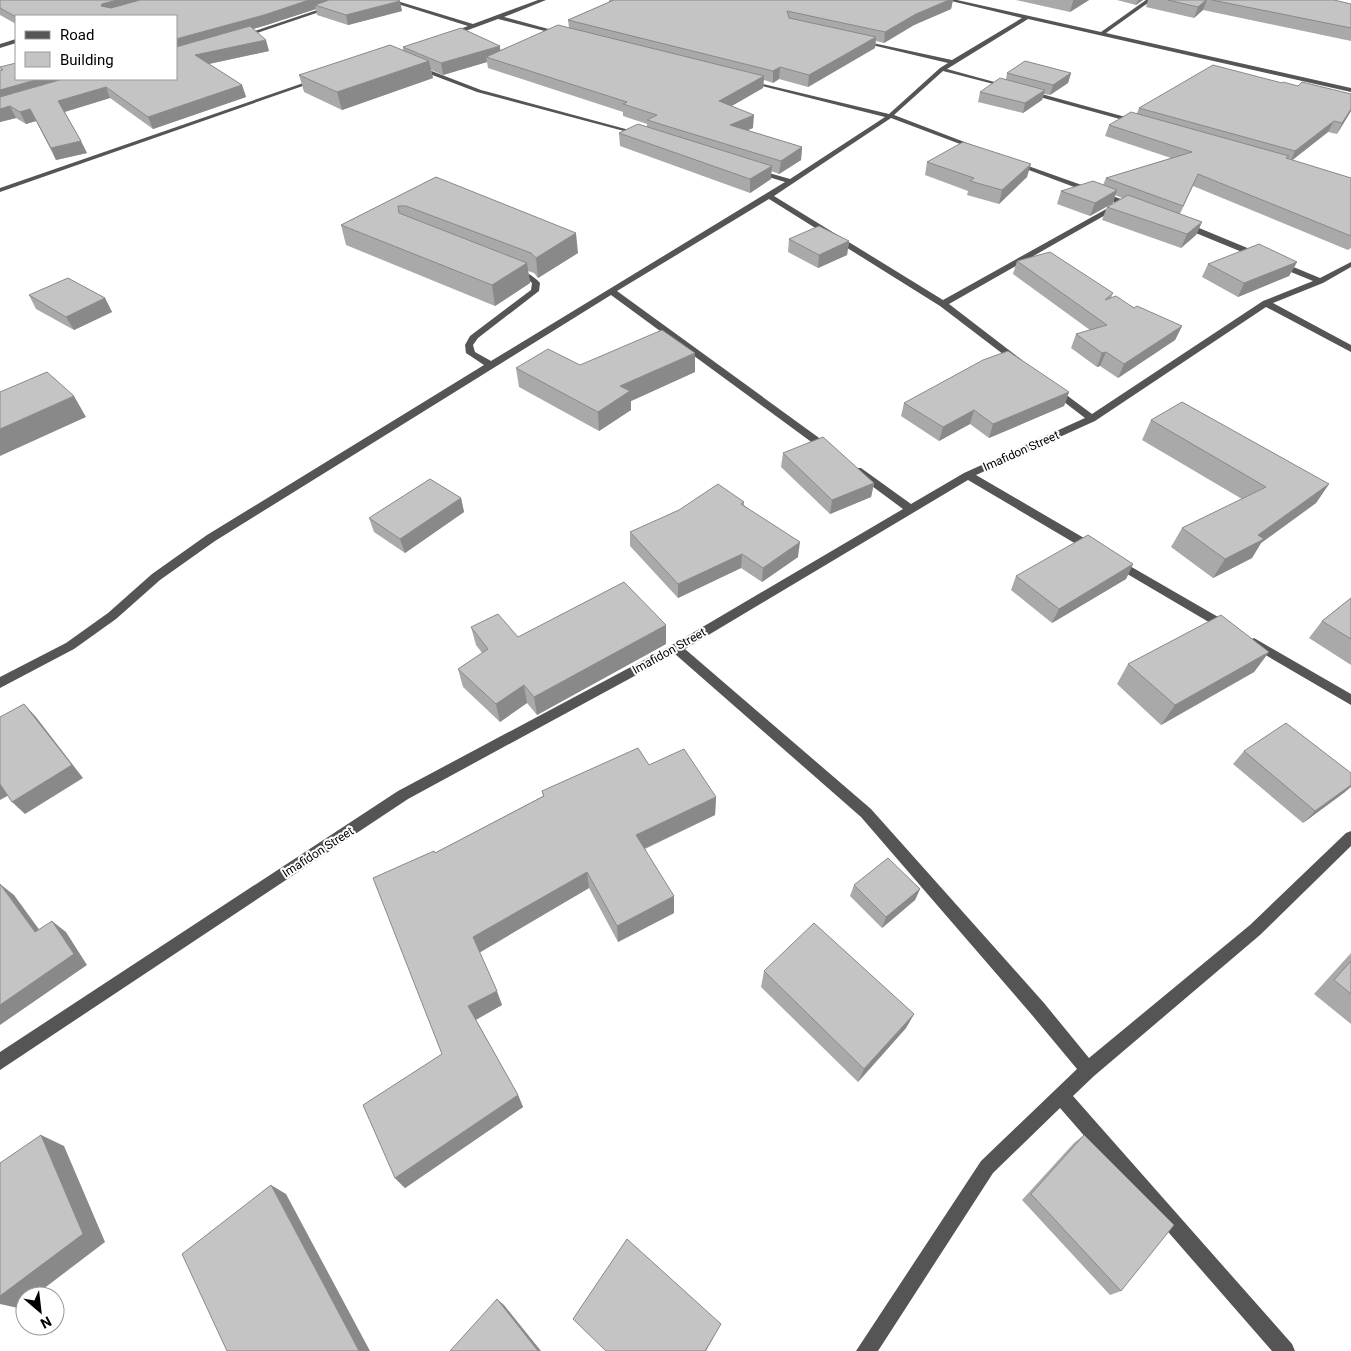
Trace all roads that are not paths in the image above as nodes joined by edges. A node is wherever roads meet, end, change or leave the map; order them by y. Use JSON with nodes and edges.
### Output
{"nodes":[{"id":1,"x":352,"y":0,"type":"edge"},
{"id":2,"x":388,"y":0,"type":"edge"},
{"id":3,"x":543,"y":0,"type":"edge"},
{"id":4,"x":950,"y":0,"type":"edge"},
{"id":5,"x":1149,"y":0,"type":"edge"},
{"id":6,"x":961,"y":1,"type":"edge"},
{"id":7,"x":498,"y":17,"type":"junction"},
{"id":8,"x":1026,"y":18,"type":"junction"},
{"id":9,"x":474,"y":26,"type":"junction"},
{"id":10,"x":1102,"y":34,"type":"junction"},
{"id":11,"x":573,"y":36,"type":"edge"},
{"id":12,"x":440,"y":38,"type":"edge"},
{"id":13,"x":232,"y":39,"type":"edge"},
{"id":14,"x":857,"y":40,"type":"edge"},
{"id":15,"x":15,"y":41,"type":"edge"},
{"id":16,"x":0,"y":46,"type":"edge"},
{"id":17,"x":953,"y":62,"type":"junction"},
{"id":18,"x":406,"y":63,"type":"edge"},
{"id":19,"x":942,"y":69,"type":"junction"},
{"id":20,"x":324,"y":78,"type":"edge"},
{"id":21,"x":739,"y":79,"type":"edge"},
{"id":22,"x":1351,"y":90,"type":"edge"},
{"id":23,"x":890,"y":116,"type":"junction"},
{"id":24,"x":1145,"y":124,"type":"edge"},
{"id":25,"x":648,"y":136,"type":"edge"},
{"id":26,"x":984,"y":151,"type":"edge"},
{"id":27,"x":1012,"y":161,"type":"edge"},
{"id":28,"x":744,"y":167,"type":"edge"},
{"id":29,"x":791,"y":182,"type":"junction"},
{"id":30,"x":0,"y":190,"type":"edge"},
{"id":31,"x":769,"y":196,"type":"junction"},
{"id":32,"x":1123,"y":203,"type":"junction"},
{"id":33,"x":1141,"y":210,"type":"edge"},
{"id":34,"x":1177,"y":223,"type":"edge"},
{"id":35,"x":1351,"y":264,"type":"edge"},
{"id":36,"x":504,"y":267,"type":"edge"},
{"id":37,"x":1320,"y":281,"type":"junction"},
{"id":38,"x":611,"y":291,"type":"junction"},
{"id":39,"x":1266,"y":303,"type":"junction"},
{"id":40,"x":943,"y":304,"type":"junction"},
{"id":41,"x":1351,"y":349,"type":"edge"},
{"id":42,"x":490,"y":365,"type":"junction"},
{"id":43,"x":1029,"y":370,"type":"edge"},
{"id":44,"x":1045,"y":383,"type":"edge"},
{"id":45,"x":1092,"y":419,"type":"junction"},
{"id":46,"x":968,"y":475,"type":"junction"},
{"id":47,"x":909,"y":508,"type":"junction"},
{"id":48,"x":676,"y":648,"type":"junction"},
{"id":49,"x":0,"y":683,"type":"edge"},
{"id":50,"x":1351,"y":700,"type":"edge"},
{"id":51,"x":1351,"y":837,"type":"edge"},
{"id":52,"x":0,"y":1062,"type":"edge"},
{"id":53,"x":1088,"y":1070,"type":"junction"},
{"id":54,"x":1061,"y":1096,"type":"junction"},
{"id":55,"x":866,"y":1351,"type":"edge"},
{"id":56,"x":1286,"y":1351,"type":"edge"}],
"edges":[{"from":1,"to":13,"type":"street"},
{"from":2,"to":9,"type":"street"},
{"from":3,"to":7,"type":"street"},
{"from":4,"to":6,"type":"street"},
{"from":5,"to":10,"type":"street"},
{"from":6,"to":8,"type":"street"},
{"from":7,"to":9,"type":"street"},
{"from":7,"to":11,"type":"street"},
{"from":8,"to":10,"type":"street"},
{"from":8,"to":17,"type":"street"},
{"from":9,"to":12,"type":"street"},
{"from":10,"to":22,"type":"street"},
{"from":14,"to":17,"type":"street"},
{"from":15,"to":16,"type":"street"},
{"from":17,"to":19,"type":"street"},
{"from":18,"to":25,"type":"street"},
{"from":19,"to":23,"type":"street"},
{"from":19,"to":24,"type":"street"},
{"from":20,"to":30,"type":"street"},
{"from":21,"to":23,"type":"street"},
{"from":23,"to":26,"type":"street"},
{"from":23,"to":29,"type":"street"},
{"from":27,"to":32,"type":"street"},
{"from":28,"to":29,"type":"street"},
{"from":29,"to":31,"type":"street"},
{"from":31,"to":38,"type":"street"},
{"from":31,"to":40,"type":"street"},
{"from":32,"to":33,"type":"street"},
{"from":32,"to":40,"type":"street"},
{"from":34,"to":37,"type":"street"},
{"from":35,"to":37,"type":"street","name":"Imafidon Street"},
{"from":36,"to":42,"type":"street"},
{"from":37,"to":39,"type":"street","name":"Imafidon Street"},
{"from":38,"to":42,"type":"street"},
{"from":38,"to":47,"type":"street"},
{"from":39,"to":41,"type":"street"},
{"from":39,"to":45,"type":"street","name":"Imafidon Street"},
{"from":40,"to":43,"type":"street"},
{"from":42,"to":49,"type":"street"},
{"from":44,"to":45,"type":"street"},
{"from":45,"to":46,"type":"street","name":"Imafidon Street"},
{"from":46,"to":47,"type":"street","name":"Imafidon Street"},
{"from":46,"to":50,"type":"street"},
{"from":47,"to":48,"type":"street","name":"Imafidon Street"},
{"from":48,"to":52,"type":"street","name":"Imafidon Street"},
{"from":48,"to":53,"type":"street"},
{"from":51,"to":53,"type":"street"},
{"from":53,"to":54,"type":"street"},
{"from":54,"to":55,"type":"street"},
{"from":54,"to":56,"type":"street"}]}
